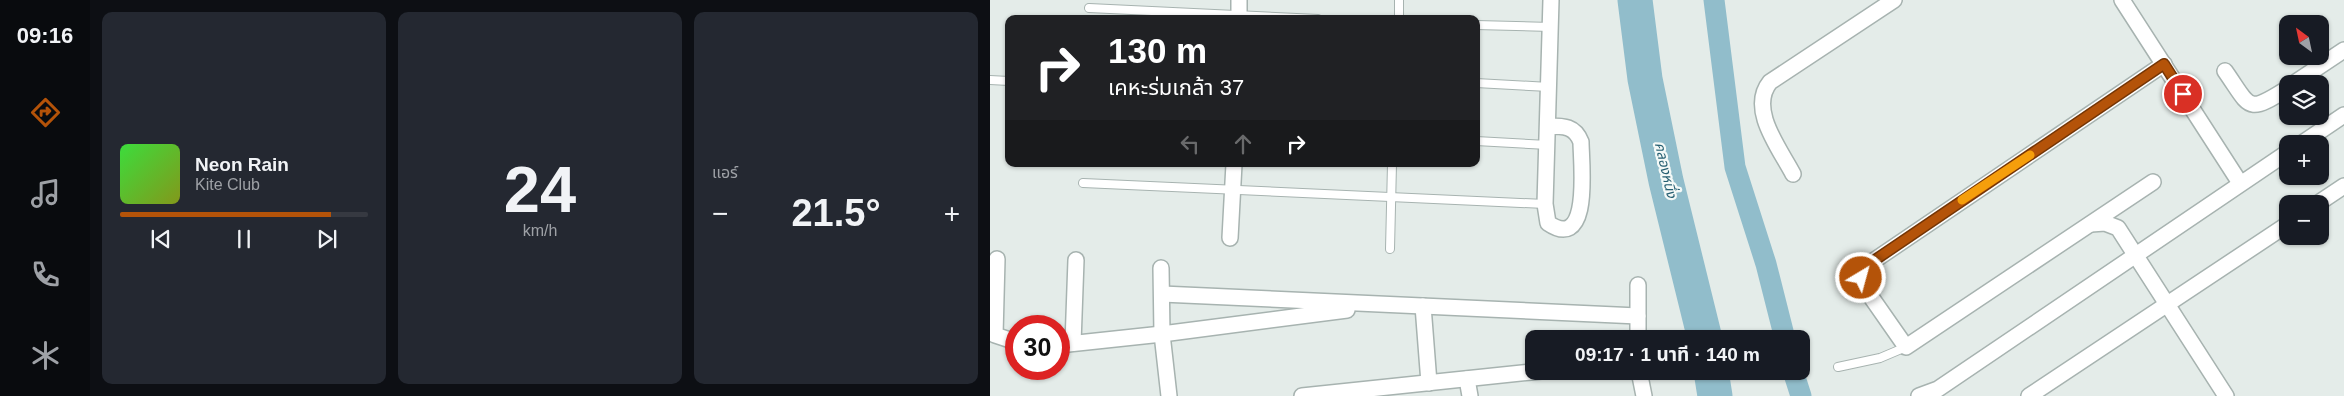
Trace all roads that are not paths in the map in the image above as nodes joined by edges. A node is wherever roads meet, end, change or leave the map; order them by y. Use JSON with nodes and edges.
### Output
{"nodes":[{"id":1,"x":1400,"y":0,"type":"edge"},
{"id":2,"x":1552,"y":0,"type":"edge"},
{"id":3,"x":1894,"y":0,"type":"edge"},
{"id":4,"x":2122,"y":0,"type":"edge"},
{"id":5,"x":1089,"y":8,"type":"dead end"},
{"id":6,"x":1239,"y":11,"type":"edge"},
{"id":7,"x":1278,"y":15,"type":"edge"},
{"id":8,"x":1398,"y":15,"type":"edge"},
{"id":9,"x":1480,"y":25,"type":"edge"},
{"id":10,"x":1551,"y":27,"type":"junction"},
{"id":11,"x":2344,"y":50,"type":"edge"},
{"id":12,"x":2164,"y":64,"type":"junction"},
{"id":13,"x":2225,"y":70,"type":"dead end"},
{"id":14,"x":2306,"y":75,"type":"edge"},
{"id":15,"x":990,"y":80,"type":"edge"},
{"id":16,"x":1005,"y":81,"type":"edge"},
{"id":17,"x":1480,"y":83,"type":"edge"},
{"id":18,"x":1549,"y":86,"type":"junction"},
{"id":19,"x":2279,"y":94,"type":"edge"},
{"id":20,"x":2344,"y":115,"type":"edge"},
{"id":21,"x":1548,"y":126,"type":"junction"},
{"id":22,"x":2314,"y":135,"type":"edge"},
{"id":23,"x":1480,"y":141,"type":"edge"},
{"id":24,"x":1548,"y":145,"type":"junction"},
{"id":25,"x":2279,"y":158,"type":"edge"},
{"id":26,"x":1234,"y":167,"type":"edge"},
{"id":27,"x":1392,"y":167,"type":"edge"},
{"id":28,"x":1793,"y":174,"type":"dead end"},
{"id":29,"x":2153,"y":182,"type":"dead end"},
{"id":30,"x":1083,"y":183,"type":"dead end"},
{"id":31,"x":2240,"y":183,"type":"junction"},
{"id":32,"x":2344,"y":186,"type":"edge"},
{"id":33,"x":1232,"y":190,"type":"junction"},
{"id":34,"x":1391,"y":196,"type":"junction"},
{"id":35,"x":2329,"y":196,"type":"edge"},
{"id":36,"x":1545,"y":204,"type":"junction"},
{"id":37,"x":2090,"y":224,"type":"junction"},
{"id":38,"x":2279,"y":230,"type":"edge"},
{"id":39,"x":1230,"y":238,"type":"dead end"},
{"id":40,"x":1390,"y":249,"type":"dead end"},
{"id":41,"x":2136,"y":253,"type":"junction"},
{"id":42,"x":996,"y":259,"type":"dead end"},
{"id":43,"x":1076,"y":260,"type":"dead end"},
{"id":44,"x":1161,"y":268,"type":"dead end"},
{"id":45,"x":1638,"y":285,"type":"dead end"},
{"id":46,"x":1162,"y":294,"type":"junction"},
{"id":47,"x":2168,"y":304,"type":"junction"},
{"id":48,"x":1388,"y":305,"type":"junction"},
{"id":49,"x":1423,"y":306,"type":"junction"},
{"id":50,"x":1069,"y":315,"type":"edge"},
{"id":51,"x":1638,"y":316,"type":"junction"},
{"id":52,"x":1638,"y":330,"type":"edge"},
{"id":53,"x":1162,"y":334,"type":"junction"},
{"id":54,"x":1005,"y":338,"type":"edge"},
{"id":55,"x":1070,"y":344,"type":"edge"},
{"id":56,"x":1906,"y":347,"type":"junction"},
{"id":57,"x":1838,"y":367,"type":"dead end"},
{"id":58,"x":1525,"y":373,"type":"edge"},
{"id":59,"x":1467,"y":379,"type":"junction"},
{"id":60,"x":1641,"y":380,"type":"edge"},
{"id":61,"x":1429,"y":383,"type":"junction"},
{"id":62,"x":1936,"y":392,"type":"edge"},
{"id":63,"x":1169,"y":396,"type":"edge"},
{"id":64,"x":1302,"y":396,"type":"edge"},
{"id":65,"x":1470,"y":396,"type":"edge"},
{"id":66,"x":1644,"y":396,"type":"edge"},
{"id":67,"x":1919,"y":396,"type":"edge"},
{"id":68,"x":2029,"y":396,"type":"edge"},
{"id":69,"x":2226,"y":396,"type":"edge"}],
"edges":[{"from":1,"to":8,"type":"lane"},
{"from":2,"to":10,"type":"street"},
{"from":3,"to":28,"type":"street"},
{"from":4,"to":12,"type":"street"},
{"from":5,"to":6,"type":"lane"},
{"from":6,"to":7,"type":"lane"},
{"from":9,"to":10,"type":"lane"},
{"from":10,"to":18,"type":"street"},
{"from":11,"to":14,"type":"street"},
{"from":12,"to":31,"type":"street"},
{"from":12,"to":56,"type":"street"},
{"from":13,"to":19,"type":"street"},
{"from":15,"to":16,"type":"lane"},
{"from":17,"to":18,"type":"lane"},
{"from":18,"to":21,"type":"street"},
{"from":20,"to":22,"type":"street"},
{"from":21,"to":24,"type":"street"},
{"from":21,"to":36,"type":"street"},
{"from":23,"to":24,"type":"lane"},
{"from":24,"to":36,"type":"street"},
{"from":25,"to":31,"type":"street"},
{"from":26,"to":33,"type":"street"},
{"from":27,"to":34,"type":"lane"},
{"from":29,"to":37,"type":"street"},
{"from":30,"to":33,"type":"lane"},
{"from":31,"to":41,"type":"street"},
{"from":32,"to":35,"type":"street"},
{"from":33,"to":34,"type":"lane"},
{"from":33,"to":39,"type":"street"},
{"from":34,"to":36,"type":"lane"},
{"from":34,"to":40,"type":"lane"},
{"from":37,"to":41,"type":"street"},
{"from":37,"to":56,"type":"street"},
{"from":38,"to":47,"type":"street"},
{"from":41,"to":47,"type":"street"},
{"from":41,"to":62,"type":"street"},
{"from":42,"to":54,"type":"street"},
{"from":43,"to":50,"type":"street"},
{"from":44,"to":46,"type":"street"},
{"from":45,"to":51,"type":"street"},
{"from":46,"to":48,"type":"street"},
{"from":46,"to":53,"type":"street"},
{"from":47,"to":68,"type":"street"},
{"from":47,"to":69,"type":"street"},
{"from":48,"to":49,"type":"street"},
{"from":48,"to":53,"type":"street"},
{"from":49,"to":51,"type":"street"},
{"from":49,"to":61,"type":"street"},
{"from":51,"to":52,"type":"street"},
{"from":53,"to":55,"type":"street"},
{"from":53,"to":63,"type":"street"},
{"from":56,"to":57,"type":"lane"},
{"from":58,"to":59,"type":"street"},
{"from":59,"to":61,"type":"street"},
{"from":59,"to":65,"type":"street"},
{"from":60,"to":66,"type":"street"},
{"from":61,"to":64,"type":"street"},
{"from":62,"to":67,"type":"street"}]}
